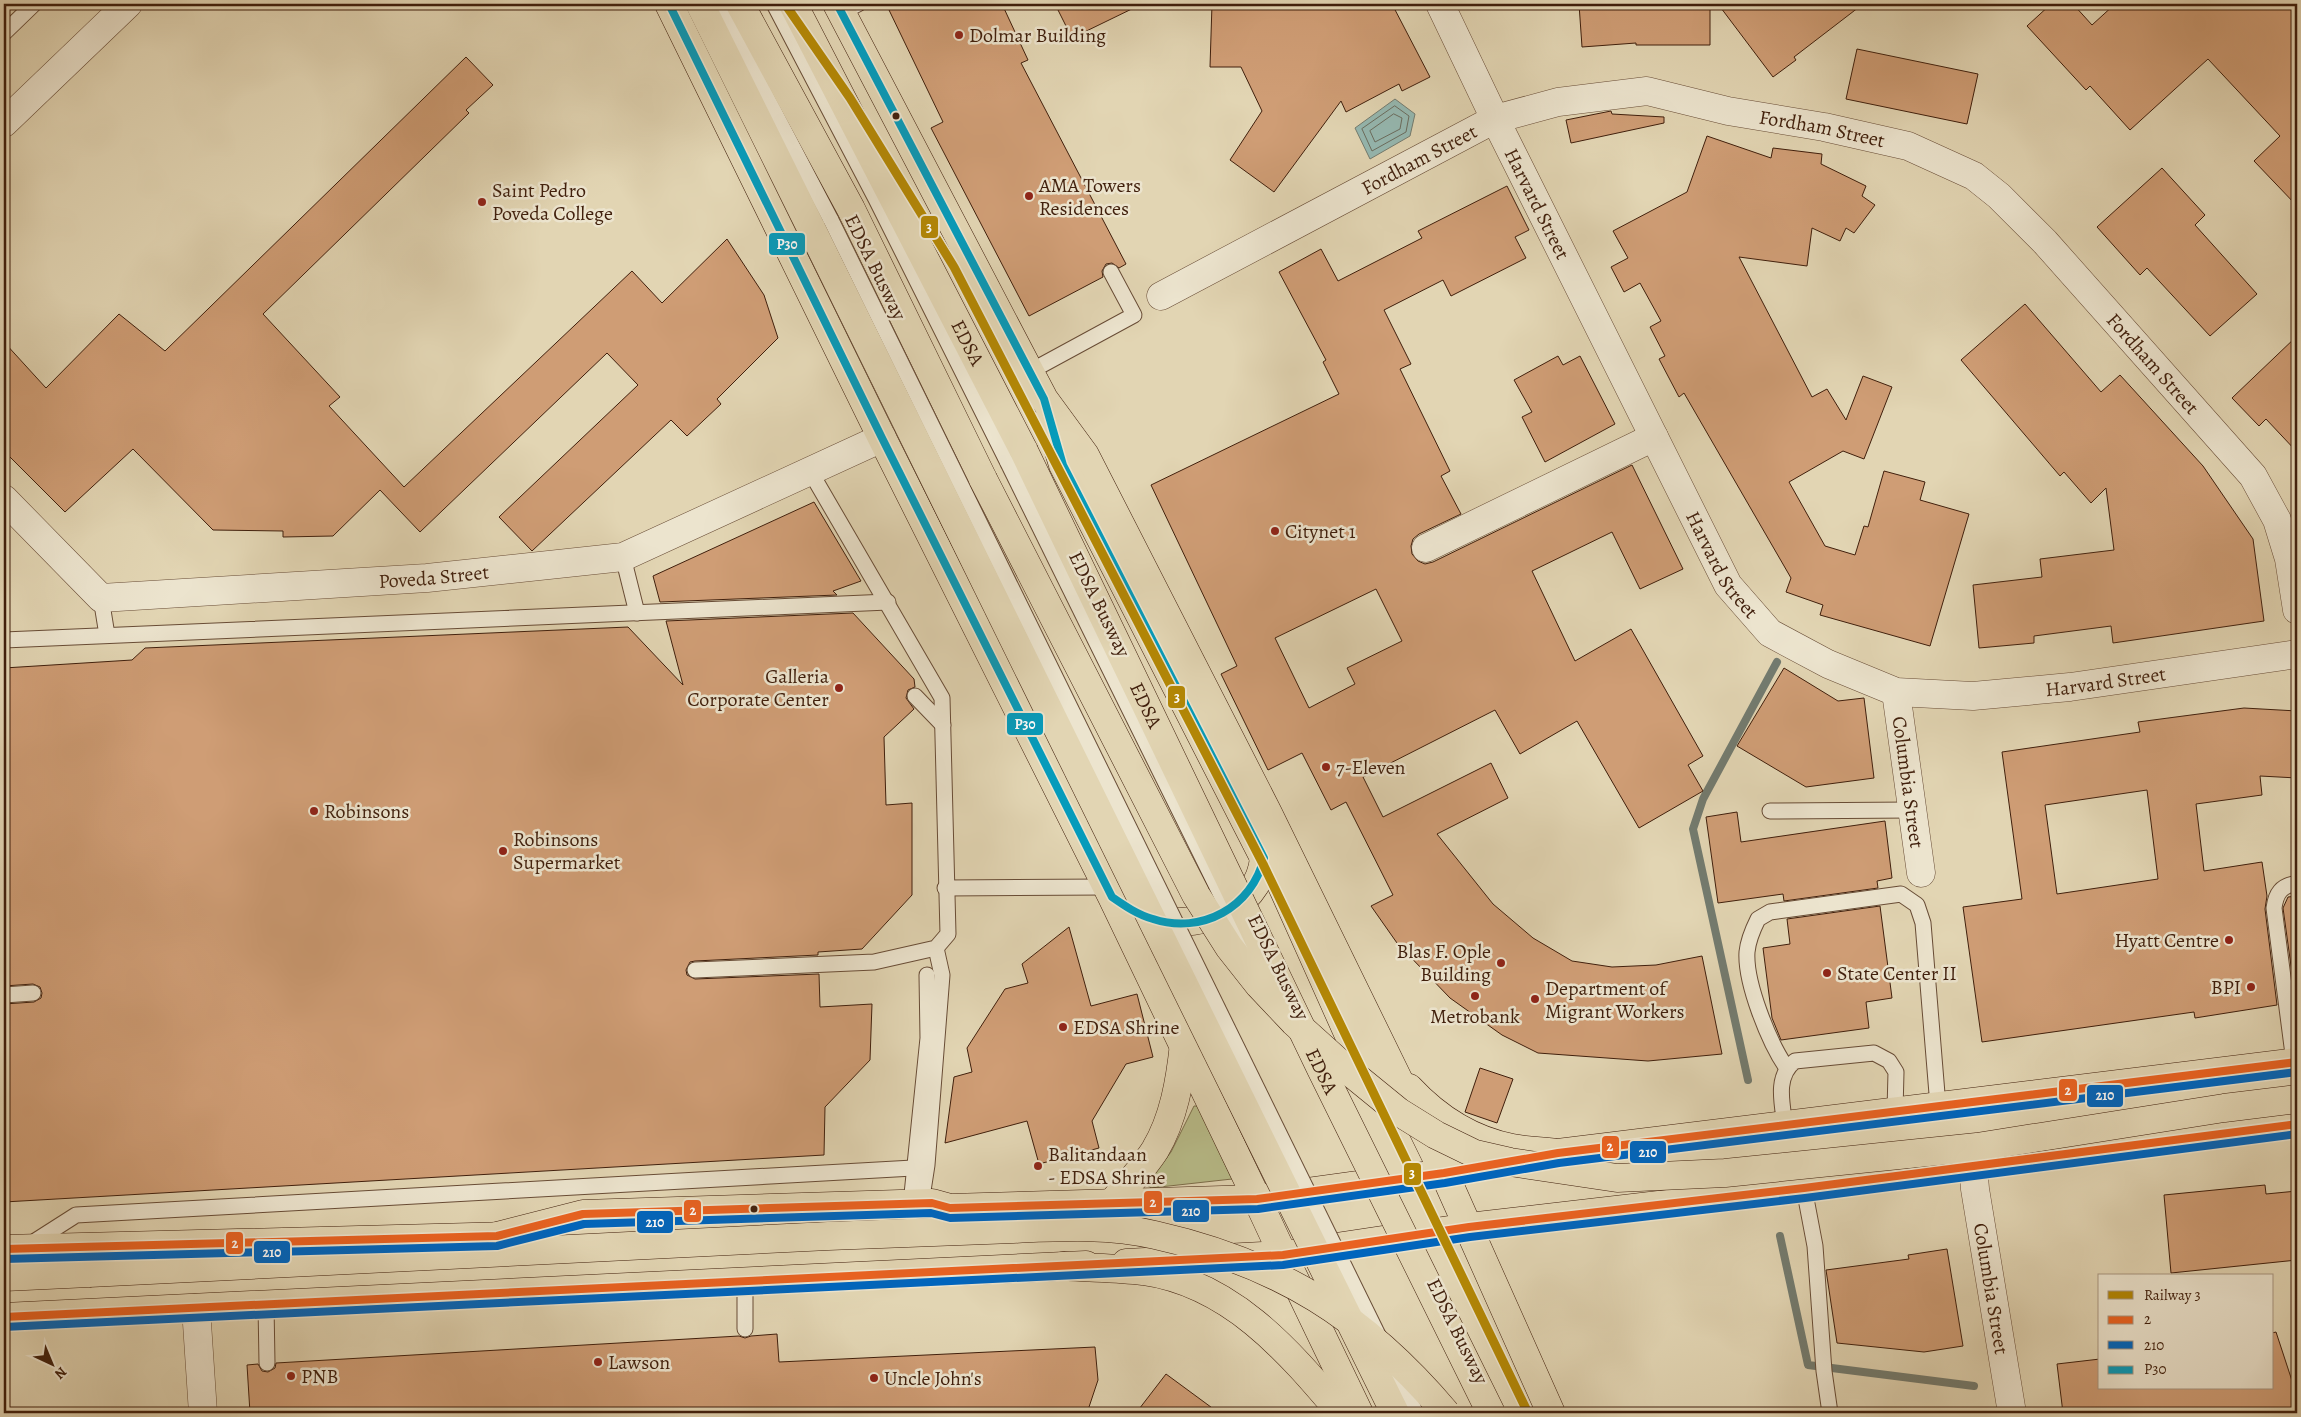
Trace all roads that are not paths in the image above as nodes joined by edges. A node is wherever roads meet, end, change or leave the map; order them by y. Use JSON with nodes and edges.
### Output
{"nodes":[{"id":1,"x":34,"y":4,"type":"edge"},
{"id":2,"x":128,"y":4,"type":"edge"},
{"id":3,"x":669,"y":4,"type":"edge"},
{"id":4,"x":700,"y":4,"type":"edge"},
{"id":5,"x":718,"y":4,"type":"edge"},
{"id":6,"x":740,"y":4,"type":"edge"},
{"id":7,"x":774,"y":4,"type":"edge"},
{"id":8,"x":793,"y":4,"type":"edge"},
{"id":9,"x":1440,"y":4,"type":"edge"},
{"id":10,"x":846,"y":6,"type":"edge"},
{"id":11,"x":4,"y":33,"type":"edge"},
{"id":12,"x":1495,"y":119,"type":"junction"},
{"id":13,"x":4,"y":122,"type":"edge"},
{"id":14,"x":759,"y":125,"type":"junction"},
{"id":15,"x":735,"y":138,"type":"junction"},
{"id":16,"x":821,"y":225,"type":"junction"},
{"id":17,"x":1111,"y":272,"type":"dead end"},
{"id":18,"x":1161,"y":296,"type":"dead end"},
{"id":19,"x":1029,"y":372,"type":"junction"},
{"id":20,"x":1044,"y":400,"type":"junction"},
{"id":21,"x":1654,"y":437,"type":"junction"},
{"id":22,"x":882,"y":438,"type":"junction"},
{"id":23,"x":1016,"y":457,"type":"junction"},
{"id":24,"x":810,"y":471,"type":"junction"},
{"id":25,"x":4,"y":498,"type":"edge"},
{"id":26,"x":1426,"y":548,"type":"dead end"},
{"id":27,"x":623,"y":557,"type":"junction"},
{"id":28,"x":101,"y":598,"type":"junction"},
{"id":29,"x":888,"y":602,"type":"junction"},
{"id":30,"x":2297,"y":610,"type":"edge"},
{"id":31,"x":637,"y":613,"type":"junction"},
{"id":32,"x":107,"y":635,"type":"junction"},
{"id":33,"x":4,"y":640,"type":"edge"},
{"id":34,"x":2297,"y":654,"type":"edge"},
{"id":35,"x":1896,"y":692,"type":"junction"},
{"id":36,"x":915,"y":696,"type":"dead end"},
{"id":37,"x":943,"y":725,"type":"junction"},
{"id":38,"x":1911,"y":810,"type":"junction"},
{"id":39,"x":1770,"y":811,"type":"dead end"},
{"id":40,"x":1263,"y":864,"type":"junction"},
{"id":41,"x":1922,"y":873,"type":"dead end"},
{"id":42,"x":2297,"y":883,"type":"edge"},
{"id":43,"x":945,"y":888,"type":"junction"},
{"id":44,"x":1109,"y":892,"type":"junction"},
{"id":45,"x":936,"y":948,"type":"junction"},
{"id":46,"x":695,"y":970,"type":"dead end"},
{"id":47,"x":927,"y":975,"type":"dead end"},
{"id":48,"x":33,"y":993,"type":"dead end"},
{"id":49,"x":4,"y":995,"type":"edge"},
{"id":50,"x":1184,"y":1044,"type":"junction"},
{"id":51,"x":2290,"y":1063,"type":"edge"},
{"id":52,"x":1786,"y":1067,"type":"junction"},
{"id":53,"x":2240,"y":1069,"type":"junction"},
{"id":54,"x":1395,"y":1074,"type":"junction"},
{"id":55,"x":2176,"y":1077,"type":"junction"},
{"id":56,"x":2297,"y":1099,"type":"edge"},
{"id":57,"x":1938,"y":1106,"type":"junction"},
{"id":58,"x":1895,"y":1111,"type":"junction"},
{"id":59,"x":1785,"y":1125,"type":"junction"},
{"id":60,"x":2291,"y":1125,"type":"edge"},
{"id":61,"x":2244,"y":1132,"type":"junction"},
{"id":62,"x":2184,"y":1140,"type":"junction"},
{"id":63,"x":1558,"y":1153,"type":"junction"},
{"id":64,"x":1973,"y":1165,"type":"junction"},
{"id":65,"x":913,"y":1168,"type":"junction"},
{"id":66,"x":1444,"y":1173,"type":"junction"},
{"id":67,"x":1406,"y":1177,"type":"junction"},
{"id":68,"x":1804,"y":1188,"type":"junction"},
{"id":69,"x":1257,"y":1199,"type":"junction"},
{"id":70,"x":1114,"y":1203,"type":"junction"},
{"id":71,"x":917,"y":1208,"type":"junction"},
{"id":72,"x":1469,"y":1227,"type":"junction"},
{"id":73,"x":595,"y":1232,"type":"junction"},
{"id":74,"x":497,"y":1236,"type":"junction"},
{"id":75,"x":1432,"y":1238,"type":"junction"},
{"id":76,"x":13,"y":1249,"type":"edge"},
{"id":77,"x":1283,"y":1255,"type":"junction"},
{"id":78,"x":1133,"y":1263,"type":"junction"},
{"id":79,"x":1063,"y":1266,"type":"junction"},
{"id":80,"x":4,"y":1277,"type":"edge"},
{"id":81,"x":745,"y":1282,"type":"junction"},
{"id":82,"x":266,"y":1305,"type":"junction"},
{"id":83,"x":196,"y":1308,"type":"junction"},
{"id":84,"x":4,"y":1317,"type":"edge"},
{"id":85,"x":745,"y":1328,"type":"dead end"},
{"id":86,"x":267,"y":1363,"type":"dead end"},
{"id":87,"x":203,"y":1413,"type":"edge"},
{"id":88,"x":1341,"y":1413,"type":"edge"},
{"id":89,"x":1359,"y":1413,"type":"edge"},
{"id":90,"x":1395,"y":1413,"type":"edge"},
{"id":91,"x":1416,"y":1413,"type":"edge"},
{"id":92,"x":1446,"y":1413,"type":"edge"},
{"id":93,"x":1476,"y":1413,"type":"edge"},
{"id":94,"x":1491,"y":1413,"type":"edge"},
{"id":95,"x":1515,"y":1413,"type":"edge"},
{"id":96,"x":1551,"y":1413,"type":"edge"},
{"id":97,"x":1830,"y":1413,"type":"edge"},
{"id":98,"x":2012,"y":1413,"type":"edge"}],
"edges":[{"from":1,"to":11,"type":"lane"},
{"from":2,"to":13,"type":"street"},
{"from":3,"to":15,"type":"main road"},
{"from":4,"to":14,"type":"main road"},
{"from":5,"to":16,"type":"lane","name":"EDSA Busway"},
{"from":6,"to":56,"type":"main road","bridge":true},
{"from":7,"to":23,"type":"lane","name":"EDSA Busway"},
{"from":8,"to":23,"type":"main road","name":"EDSA"},
{"from":9,"to":12,"type":"street","name":"Harvard Street"},
{"from":10,"to":19,"type":"main road"},
{"from":12,"to":18,"type":"street","name":"Fordham Street"},
{"from":12,"to":21,"type":"street","name":"Harvard Street"},
{"from":12,"to":30,"type":"street","name":"Fordham Street"},
{"from":14,"to":15,"type":"main road"},
{"from":14,"to":16,"type":"main road"},
{"from":15,"to":22,"type":"main road"},
{"from":16,"to":90,"type":"main road","bridge":true},
{"from":16,"to":91,"type":"lane","name":"EDSA Busway","bridge":true},
{"from":17,"to":19,"type":"lane"},
{"from":19,"to":20,"type":"main road"},
{"from":20,"to":40,"type":"main road"},
{"from":20,"to":54,"type":"main road"},
{"from":21,"to":26,"type":"street"},
{"from":21,"to":35,"type":"street","name":"Harvard Street"},
{"from":22,"to":24,"type":"street","name":"Poveda Street"},
{"from":22,"to":44,"type":"main road"},
{"from":23,"to":93,"type":"lane","name":"EDSA Busway","bridge":true},
{"from":23,"to":94,"type":"main road","name":"EDSA","bridge":true},
{"from":24,"to":27,"type":"street","name":"Poveda Street"},
{"from":24,"to":29,"type":"lane"},
{"from":25,"to":28,"type":"street"},
{"from":27,"to":28,"type":"street","name":"Poveda Street"},
{"from":27,"to":31,"type":"lane"},
{"from":28,"to":32,"type":"lane"},
{"from":29,"to":31,"type":"lane"},
{"from":29,"to":37,"type":"lane"},
{"from":31,"to":32,"type":"lane"},
{"from":32,"to":33,"type":"lane"},
{"from":34,"to":35,"type":"street","name":"Harvard Street"},
{"from":35,"to":38,"type":"street","name":"Columbia Street"},
{"from":36,"to":37,"type":"lane"},
{"from":37,"to":43,"type":"lane"},
{"from":38,"to":39,"type":"lane"},
{"from":38,"to":41,"type":"street","name":"Columbia Street"},
{"from":40,"to":44,"type":"main road"},
{"from":40,"to":67,"type":"main road"},
{"from":40,"to":67,"type":"main road"},
{"from":42,"to":51,"type":"lane"},
{"from":43,"to":44,"type":"lane"},
{"from":43,"to":45,"type":"lane"},
{"from":44,"to":50,"type":"main road"},
{"from":45,"to":46,"type":"lane"},
{"from":45,"to":71,"type":"lane"},
{"from":47,"to":65,"type":"lane"},
{"from":48,"to":49,"type":"lane"},
{"from":50,"to":69,"type":"main road"},
{"from":50,"to":70,"type":"main road"},
{"from":51,"to":53,"type":"main road"},
{"from":51,"to":60,"type":"main road"},
{"from":52,"to":57,"type":"lane"},
{"from":52,"to":58,"type":"lane"},
{"from":52,"to":59,"type":"lane"},
{"from":53,"to":55,"type":"main road"},
{"from":53,"to":61,"type":"main road"},
{"from":54,"to":63,"type":"main road"},
{"from":54,"to":66,"type":"main road"},
{"from":55,"to":57,"type":"main road"},
{"from":55,"to":62,"type":"main road"},
{"from":57,"to":58,"type":"main road"},
{"from":58,"to":59,"type":"main road"},
{"from":59,"to":63,"type":"main road"},
{"from":60,"to":61,"type":"main road"},
{"from":61,"to":62,"type":"main road"},
{"from":62,"to":64,"type":"main road"},
{"from":63,"to":66,"type":"main road"},
{"from":64,"to":68,"type":"main road"},
{"from":64,"to":98,"type":"street","name":"Columbia Street"},
{"from":65,"to":71,"type":"lane"},
{"from":65,"to":76,"type":"lane"},
{"from":66,"to":67,"type":"main road"},
{"from":66,"to":72,"type":"main road"},
{"from":67,"to":69,"type":"main road"},
{"from":67,"to":75,"type":"main road"},
{"from":68,"to":72,"type":"main road"},
{"from":68,"to":97,"type":"lane"},
{"from":69,"to":70,"type":"main road"},
{"from":69,"to":77,"type":"main road"},
{"from":70,"to":71,"type":"main road"},
{"from":70,"to":73,"type":"lane"},
{"from":70,"to":78,"type":"main road"},
{"from":71,"to":73,"type":"main road"},
{"from":71,"to":74,"type":"main road"},
{"from":72,"to":75,"type":"main road"},
{"from":72,"to":96,"type":"main road"},
{"from":73,"to":74,"type":"main road"},
{"from":74,"to":76,"type":"main road"},
{"from":75,"to":77,"type":"main road"},
{"from":75,"to":95,"type":"main road"},
{"from":77,"to":78,"type":"main road"},
{"from":77,"to":89,"type":"main road"},
{"from":78,"to":79,"type":"main road"},
{"from":79,"to":81,"type":"main road"},
{"from":79,"to":88,"type":"main road"},
{"from":80,"to":92,"type":"main road","bridge":true},
{"from":81,"to":82,"type":"main road"},
{"from":81,"to":85,"type":"lane"},
{"from":82,"to":83,"type":"main road"},
{"from":82,"to":86,"type":"lane"},
{"from":83,"to":84,"type":"main road"},
{"from":83,"to":87,"type":"street"}]}
